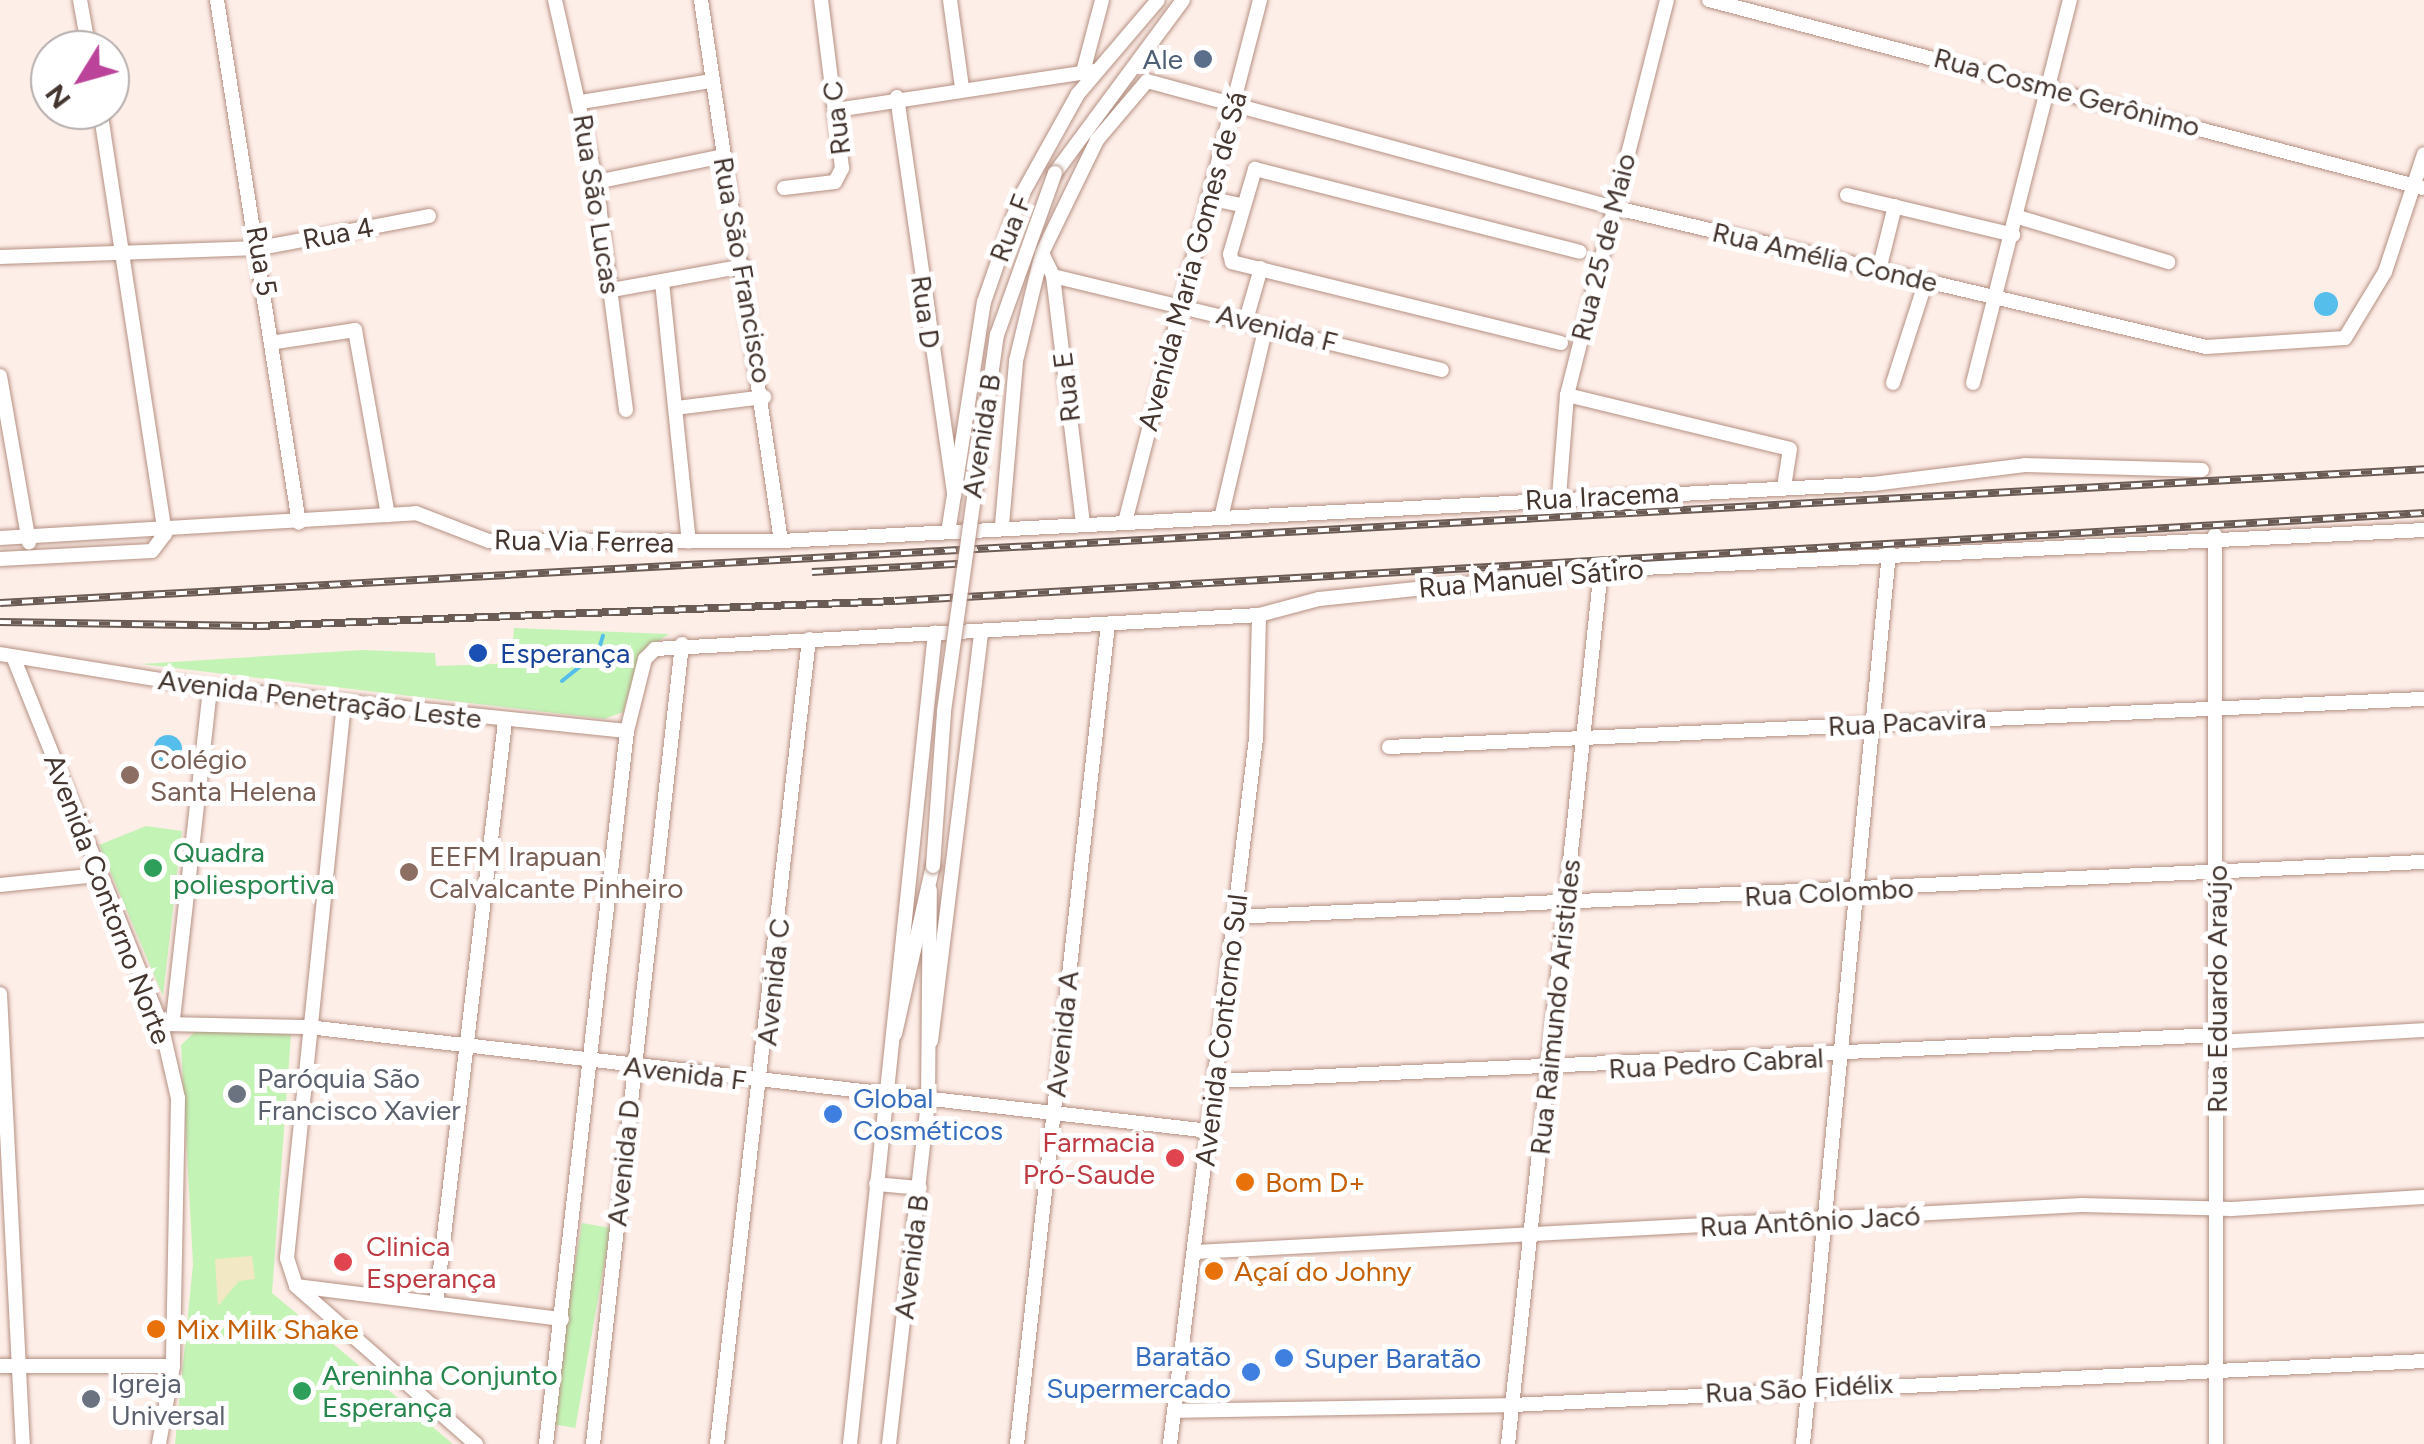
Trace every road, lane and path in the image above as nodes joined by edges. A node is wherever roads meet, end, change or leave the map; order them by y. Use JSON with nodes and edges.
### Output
{"nodes":[{"id":1,"x":80,"y":0,"type":"edge"},
{"id":2,"x":217,"y":0,"type":"edge"},
{"id":3,"x":555,"y":0,"type":"edge"},
{"id":4,"x":701,"y":0,"type":"edge"},
{"id":5,"x":821,"y":0,"type":"edge"},
{"id":6,"x":950,"y":0,"type":"edge"},
{"id":7,"x":1102,"y":0,"type":"edge"},
{"id":8,"x":1158,"y":0,"type":"edge"},
{"id":9,"x":1183,"y":0,"type":"edge"},
{"id":10,"x":1194,"y":0,"type":"edge"},
{"id":11,"x":1260,"y":0,"type":"edge"},
{"id":12,"x":1667,"y":0,"type":"edge"},
{"id":13,"x":1708,"y":0,"type":"edge"},
{"id":14,"x":2070,"y":0,"type":"edge"},
{"id":15,"x":1162,"y":27,"type":"junction"},
{"id":16,"x":85,"y":30,"type":"edge"},
{"id":17,"x":1089,"y":71,"type":"junction"},
{"id":18,"x":710,"y":81,"type":"junction"},
{"id":19,"x":2048,"y":85,"type":"junction"},
{"id":20,"x":962,"y":88,"type":"junction"},
{"id":21,"x":897,"y":97,"type":"junction"},
{"id":22,"x":581,"y":102,"type":"junction"},
{"id":23,"x":1232,"y":108,"type":"junction"},
{"id":24,"x":836,"y":110,"type":"junction"},
{"id":25,"x":104,"y":130,"type":"edge"},
{"id":26,"x":2424,"y":154,"type":"edge"},
{"id":27,"x":724,"y":156,"type":"junction"},
{"id":28,"x":596,"y":182,"type":"junction"},
{"id":29,"x":2420,"y":187,"type":"edge"},
{"id":30,"x":784,"y":188,"type":"dead end"},
{"id":31,"x":1847,"y":194,"type":"dead end"},
{"id":32,"x":1208,"y":198,"type":"junction"},
{"id":33,"x":1242,"y":205,"type":"junction"},
{"id":34,"x":1895,"y":206,"type":"junction"},
{"id":35,"x":1612,"y":207,"type":"junction"},
{"id":36,"x":430,"y":216,"type":"dead end"},
{"id":37,"x":2018,"y":217,"type":"junction"},
{"id":38,"x":2013,"y":235,"type":"junction"},
{"id":39,"x":260,"y":248,"type":"junction"},
{"id":40,"x":1580,"y":252,"type":"dead end"},
{"id":41,"x":1042,"y":253,"type":"junction"},
{"id":42,"x":126,"y":254,"type":"junction"},
{"id":43,"x":0,"y":258,"type":"edge"},
{"id":44,"x":2168,"y":262,"type":"dead end"},
{"id":45,"x":744,"y":266,"type":"junction"},
{"id":46,"x":1261,"y":268,"type":"junction"},
{"id":47,"x":1879,"y":270,"type":"junction"},
{"id":48,"x":1053,"y":276,"type":"junction"},
{"id":49,"x":1926,"y":281,"type":"junction"},
{"id":50,"x":662,"y":282,"type":"junction"},
{"id":51,"x":612,"y":290,"type":"junction"},
{"id":52,"x":1998,"y":298,"type":"junction"},
{"id":53,"x":1180,"y":304,"type":"junction"},
{"id":54,"x":1246,"y":320,"type":"junction"},
{"id":55,"x":1266,"y":326,"type":"junction"},
{"id":56,"x":276,"y":342,"type":"junction"},
{"id":57,"x":1561,"y":343,"type":"dead end"},
{"id":58,"x":1442,"y":370,"type":"dead end"},
{"id":59,"x":1893,"y":382,"type":"dead end"},
{"id":60,"x":1,"y":384,"type":"edge"},
{"id":61,"x":1973,"y":384,"type":"dead end"},
{"id":62,"x":1567,"y":395,"type":"junction"},
{"id":63,"x":764,"y":397,"type":"junction"},
{"id":64,"x":676,"y":408,"type":"junction"},
{"id":65,"x":626,"y":410,"type":"dead end"},
{"id":66,"x":2202,"y":470,"type":"dead end"},
{"id":67,"x":1784,"y":487,"type":"junction"},
{"id":68,"x":954,"y":495,"type":"junction"},
{"id":69,"x":1559,"y":497,"type":"junction"},
{"id":70,"x":388,"y":516,"type":"junction"},
{"id":71,"x":1221,"y":518,"type":"junction"},
{"id":72,"x":165,"y":522,"type":"junction"},
{"id":73,"x":299,"y":522,"type":"junction"},
{"id":74,"x":1124,"y":522,"type":"junction"},
{"id":75,"x":1082,"y":524,"type":"junction"},
{"id":76,"x":1002,"y":525,"type":"junction"},
{"id":77,"x":949,"y":526,"type":"junction"},
{"id":78,"x":2424,"y":530,"type":"edge"},
{"id":79,"x":2216,"y":535,"type":"junction"},
{"id":80,"x":28,"y":536,"type":"junction"},
{"id":81,"x":0,"y":538,"type":"edge"},
{"id":82,"x":781,"y":541,"type":"junction"},
{"id":83,"x":689,"y":542,"type":"junction"},
{"id":84,"x":1889,"y":552,"type":"junction"},
{"id":85,"x":32,"y":557,"type":"junction"},
{"id":86,"x":0,"y":559,"type":"edge"},
{"id":87,"x":1601,"y":570,"type":"junction"},
{"id":88,"x":1259,"y":615,"type":"junction"},
{"id":89,"x":1108,"y":624,"type":"junction"},
{"id":90,"x":981,"y":630,"type":"junction"},
{"id":91,"x":935,"y":632,"type":"junction"},
{"id":92,"x":810,"y":639,"type":"junction"},
{"id":93,"x":682,"y":644,"type":"junction"},
{"id":94,"x":7,"y":656,"type":"edge"},
{"id":95,"x":644,"y":658,"type":"joint"},
{"id":96,"x":210,"y":688,"type":"junction"},
{"id":97,"x":2424,"y":699,"type":"edge"},
{"id":98,"x":344,"y":703,"type":"junction"},
{"id":99,"x":2214,"y":708,"type":"junction"},
{"id":100,"x":505,"y":722,"type":"junction"},
{"id":101,"x":1876,"y":724,"type":"junction"},
{"id":102,"x":627,"y":731,"type":"junction"},
{"id":103,"x":1585,"y":740,"type":"junction"},
{"id":104,"x":1389,"y":748,"type":"dead end"},
{"id":105,"x":2424,"y":862,"type":"edge"},
{"id":106,"x":2216,"y":874,"type":"junction"},
{"id":107,"x":99,"y":875,"type":"junction"},
{"id":108,"x":0,"y":885,"type":"edge"},
{"id":109,"x":930,"y":890,"type":"junction"},
{"id":110,"x":1860,"y":890,"type":"junction"},
{"id":111,"x":1566,"y":904,"type":"junction"},
{"id":112,"x":1234,"y":917,"type":"junction"},
{"id":113,"x":0,"y":994,"type":"edge"},
{"id":114,"x":167,"y":1022,"type":"junction"},
{"id":115,"x":308,"y":1027,"type":"junction"},
{"id":116,"x":2424,"y":1030,"type":"edge"},
{"id":117,"x":896,"y":1034,"type":"junction"},
{"id":118,"x":2216,"y":1039,"type":"junction"},
{"id":119,"x":931,"y":1042,"type":"junction"},
{"id":120,"x":468,"y":1046,"type":"junction"},
{"id":121,"x":1842,"y":1056,"type":"junction"},
{"id":122,"x":594,"y":1062,"type":"junction"},
{"id":123,"x":634,"y":1065,"type":"junction"},
{"id":124,"x":1547,"y":1072,"type":"junction"},
{"id":125,"x":1216,"y":1081,"type":"junction"},
{"id":126,"x":761,"y":1082,"type":"junction"},
{"id":127,"x":886,"y":1096,"type":"junction"},
{"id":128,"x":928,"y":1101,"type":"junction"},
{"id":129,"x":1052,"y":1115,"type":"junction"},
{"id":130,"x":1210,"y":1132,"type":"junction"},
{"id":131,"x":876,"y":1184,"type":"junction"},
{"id":132,"x":920,"y":1188,"type":"junction"},
{"id":133,"x":2424,"y":1196,"type":"edge"},
{"id":134,"x":2219,"y":1208,"type":"junction"},
{"id":135,"x":1826,"y":1222,"type":"junction"},
{"id":136,"x":1529,"y":1236,"type":"junction"},
{"id":137,"x":1195,"y":1252,"type":"junction"},
{"id":138,"x":296,"y":1286,"type":"junction"},
{"id":139,"x":436,"y":1303,"type":"junction"},
{"id":140,"x":562,"y":1319,"type":"junction"},
{"id":141,"x":2424,"y":1361,"type":"edge"},
{"id":142,"x":20,"y":1365,"type":"junction"},
{"id":143,"x":0,"y":1366,"type":"edge"},
{"id":144,"x":173,"y":1366,"type":"junction"},
{"id":145,"x":2217,"y":1367,"type":"junction"},
{"id":146,"x":1810,"y":1387,"type":"junction"},
{"id":147,"x":1512,"y":1405,"type":"junction"},
{"id":148,"x":1174,"y":1411,"type":"junction"},
{"id":149,"x":23,"y":1444,"type":"edge"},
{"id":150,"x":159,"y":1444,"type":"edge"},
{"id":151,"x":476,"y":1444,"type":"edge"},
{"id":152,"x":546,"y":1444,"type":"edge"},
{"id":153,"x":593,"y":1444,"type":"edge"},
{"id":154,"x":717,"y":1444,"type":"edge"},
{"id":155,"x":850,"y":1444,"type":"edge"},
{"id":156,"x":889,"y":1444,"type":"edge"},
{"id":157,"x":1017,"y":1444,"type":"edge"},
{"id":158,"x":1170,"y":1444,"type":"edge"},
{"id":159,"x":1508,"y":1444,"type":"edge"},
{"id":160,"x":1803,"y":1444,"type":"edge"},
{"id":161,"x":2216,"y":1444,"type":"edge"}],
"edges":[{"from":1,"to":16,"type":"street"},
{"from":2,"to":39,"type":"street","name":"Rua 5"},
{"from":3,"to":22,"type":"street","name":"Rua São Lucas"},
{"from":4,"to":18,"type":"street","name":"Rua São Francisco"},
{"from":5,"to":24,"type":"street","name":"Rua C"},
{"from":6,"to":20,"type":"street"},
{"from":7,"to":17,"type":"street","name":"Rua F"},
{"from":8,"to":17,"type":"street","name":"Rua F"},
{"from":9,"to":15,"type":"street","name":"Avenida B"},
{"from":10,"to":15,"type":"street","name":"Avenida B"},
{"from":11,"to":23,"type":"street","name":"Avenida Maria Gomes de Sá"},
{"from":12,"to":35,"type":"street","name":"Rua 25 de Maio"},
{"from":13,"to":19,"type":"street","name":"Rua Cosme Gerônimo"},
{"from":14,"to":19,"type":"street"},
{"from":15,"to":109,"type":"street","name":"Avenida B","bridge":true},
{"from":17,"to":20,"type":"street"},
{"from":17,"to":68,"type":"street","name":"Rua F"},
{"from":18,"to":22,"type":"street"},
{"from":18,"to":27,"type":"street","name":"Rua São Francisco"},
{"from":19,"to":29,"type":"street","name":"Rua Cosme Gerônimo"},
{"from":19,"to":37,"type":"street"},
{"from":20,"to":21,"type":"street"},
{"from":21,"to":24,"type":"street"},
{"from":21,"to":68,"type":"street","name":"Rua D"},
{"from":22,"to":28,"type":"street","name":"Rua São Lucas"},
{"from":23,"to":32,"type":"street","name":"Avenida Maria Gomes de Sá"},
{"from":23,"to":35,"type":"street","name":"Rua Amélia Conde"},
{"from":23,"to":41,"type":"street","name":"Rua Amélia Conde"},
{"from":24,"to":30,"type":"street","name":"Rua C"},
{"from":25,"to":42,"type":"street"},
{"from":26,"to":29,"type":"street"},
{"from":27,"to":28,"type":"street"},
{"from":27,"to":45,"type":"street","name":"Rua São Francisco"},
{"from":28,"to":51,"type":"street","name":"Rua São Lucas"},
{"from":29,"to":52,"type":"street","name":"Rua Amélia Conde"},
{"from":31,"to":34,"type":"street"},
{"from":32,"to":33,"type":"street"},
{"from":32,"to":53,"type":"street","name":"Avenida Maria Gomes de Sá"},
{"from":33,"to":40,"type":"street"},
{"from":33,"to":46,"type":"street"},
{"from":34,"to":38,"type":"street"},
{"from":34,"to":47,"type":"street"},
{"from":35,"to":47,"type":"street","name":"Rua Amélia Conde"},
{"from":35,"to":62,"type":"street","name":"Rua 25 de Maio"},
{"from":36,"to":39,"type":"street","name":"Rua 4"},
{"from":37,"to":38,"type":"street"},
{"from":37,"to":44,"type":"street"},
{"from":38,"to":52,"type":"street"},
{"from":39,"to":42,"type":"street","name":"Rua 4"},
{"from":39,"to":56,"type":"street","name":"Rua 5"},
{"from":41,"to":48,"type":"street","name":"Rua E"},
{"from":41,"to":76,"type":"street"},
{"from":42,"to":43,"type":"street","name":"Rua 4"},
{"from":42,"to":72,"type":"street"},
{"from":45,"to":50,"type":"street"},
{"from":45,"to":63,"type":"street","name":"Rua São Francisco"},
{"from":46,"to":54,"type":"street"},
{"from":46,"to":57,"type":"street"},
{"from":47,"to":49,"type":"street","name":"Rua Amélia Conde"},
{"from":48,"to":53,"type":"street","name":"Avenida F"},
{"from":48,"to":75,"type":"street","name":"Rua E"},
{"from":49,"to":52,"type":"street","name":"Rua Amélia Conde"},
{"from":49,"to":59,"type":"street"},
{"from":50,"to":51,"type":"street"},
{"from":50,"to":64,"type":"street"},
{"from":51,"to":65,"type":"street","name":"Rua São Lucas"},
{"from":52,"to":61,"type":"street"},
{"from":53,"to":54,"type":"street","name":"Avenida F"},
{"from":53,"to":74,"type":"street","name":"Avenida Maria Gomes de Sá"},
{"from":54,"to":55,"type":"street","name":"Avenida F"},
{"from":55,"to":58,"type":"street","name":"Avenida F"},
{"from":55,"to":71,"type":"street"},
{"from":56,"to":70,"type":"street"},
{"from":56,"to":73,"type":"street","name":"Rua 5"},
{"from":60,"to":80,"type":"street"},
{"from":62,"to":67,"type":"street"},
{"from":62,"to":69,"type":"street","name":"Rua 25 de Maio"},
{"from":63,"to":64,"type":"street"},
{"from":63,"to":82,"type":"street","name":"Rua São Francisco"},
{"from":64,"to":83,"type":"street"},
{"from":66,"to":67,"type":"street","name":"Rua Iracema"},
{"from":67,"to":69,"type":"street","name":"Rua Iracema"},
{"from":68,"to":77,"type":"street","name":"Rua D"},
{"from":69,"to":71,"type":"street","name":"Rua Iracema"},
{"from":70,"to":73,"type":"street","name":"Rua Via Ferrea"},
{"from":70,"to":83,"type":"street","name":"Rua Via Ferrea"},
{"from":71,"to":74,"type":"street","name":"Rua Iracema"},
{"from":72,"to":73,"type":"street","name":"Rua Via Ferrea"},
{"from":72,"to":80,"type":"street","name":"Rua Via Ferrea"},
{"from":72,"to":85,"type":"street"},
{"from":74,"to":75,"type":"street","name":"Rua Iracema"},
{"from":75,"to":76,"type":"street","name":"Rua Iracema"},
{"from":76,"to":77,"type":"street","name":"Rua Iracema"},
{"from":77,"to":82,"type":"street","name":"Rua Via Ferrea"},
{"from":78,"to":79,"type":"street","name":"Rua Manuel Sátiro"},
{"from":79,"to":84,"type":"street","name":"Rua Manuel Sátiro"},
{"from":79,"to":99,"type":"street","name":"Rua Eduardo Araújo"},
{"from":80,"to":81,"type":"street","name":"Rua Via Ferrea"},
{"from":80,"to":85,"type":"street"},
{"from":82,"to":83,"type":"street","name":"Rua Via Ferrea"},
{"from":84,"to":87,"type":"street","name":"Rua Manuel Sátiro"},
{"from":84,"to":101,"type":"street"},
{"from":85,"to":86,"type":"street"},
{"from":87,"to":88,"type":"street","name":"Rua Manuel Sátiro"},
{"from":87,"to":103,"type":"street","name":"Rua Raimundo Aristides"},
{"from":88,"to":89,"type":"street","name":"Rua Manuel Sátiro"},
{"from":88,"to":112,"type":"street","name":"Avenida Contorno Sul"},
{"from":89,"to":90,"type":"street","name":"Rua Manuel Sátiro"},
{"from":89,"to":129,"type":"street","name":"Avenida A"},
{"from":90,"to":91,"type":"street","name":"Rua Manuel Sátiro"},
{"from":90,"to":119,"type":"street"},
{"from":91,"to":92,"type":"street","name":"Rua Manuel Sátiro"},
{"from":91,"to":117,"type":"street","name":"Avenida B"},
{"from":92,"to":93,"type":"street","name":"Rua Manuel Sátiro"},
{"from":92,"to":126,"type":"street","name":"Avenida C"},
{"from":93,"to":95,"type":"street","name":"Rua Manuel Sátiro"},
{"from":93,"to":123,"type":"street","name":"Avenida D"},
{"from":94,"to":96,"type":"street","name":"Avenida Penetração Leste"},
{"from":94,"to":107,"type":"street","name":"Avenida Contorno Norte"},
{"from":95,"to":102,"type":"street","name":"Avenida D"},
{"from":96,"to":98,"type":"street","name":"Avenida Penetração Leste"},
{"from":96,"to":114,"type":"street"},
{"from":97,"to":99,"type":"street","name":"Rua Pacavira"},
{"from":98,"to":100,"type":"street","name":"Avenida Penetração Leste"},
{"from":98,"to":115,"type":"street"},
{"from":99,"to":101,"type":"street","name":"Rua Pacavira"},
{"from":99,"to":106,"type":"street","name":"Rua Eduardo Araújo"},
{"from":100,"to":102,"type":"street","name":"Avenida Penetração Leste"},
{"from":100,"to":120,"type":"street"},
{"from":101,"to":103,"type":"street","name":"Rua Pacavira"},
{"from":101,"to":110,"type":"street"},
{"from":102,"to":122,"type":"street","name":"Avenida D"},
{"from":103,"to":104,"type":"street","name":"Rua Pacavira"},
{"from":103,"to":111,"type":"street","name":"Rua Raimundo Aristides"},
{"from":105,"to":106,"type":"street","name":"Rua Colombo"},
{"from":106,"to":110,"type":"street","name":"Rua Colombo"},
{"from":106,"to":118,"type":"street","name":"Rua Eduardo Araújo"},
{"from":107,"to":108,"type":"street"},
{"from":107,"to":114,"type":"street","name":"Avenida Contorno Norte"},
{"from":109,"to":117,"type":"street","name":"Avenida B"},
{"from":109,"to":119,"type":"street","name":"Avenida B"},
{"from":110,"to":111,"type":"street","name":"Rua Colombo"},
{"from":110,"to":121,"type":"street"},
{"from":111,"to":112,"type":"street","name":"Rua Colombo"},
{"from":111,"to":124,"type":"street","name":"Rua Raimundo Aristides"},
{"from":112,"to":125,"type":"street","name":"Avenida Contorno Sul"},
{"from":113,"to":142,"type":"street"},
{"from":114,"to":115,"type":"street","name":"Avenida F"},
{"from":114,"to":144,"type":"street","name":"Avenida Contorno Norte"},
{"from":115,"to":120,"type":"street","name":"Avenida F"},
{"from":115,"to":138,"type":"street"},
{"from":116,"to":118,"type":"street","name":"Rua Pedro Cabral"},
{"from":117,"to":127,"type":"street","name":"Avenida B"},
{"from":118,"to":121,"type":"street","name":"Rua Pedro Cabral"},
{"from":118,"to":134,"type":"street","name":"Rua Eduardo Araújo"},
{"from":119,"to":128,"type":"street","name":"Avenida B"},
{"from":120,"to":122,"type":"street","name":"Avenida F"},
{"from":120,"to":139,"type":"street"},
{"from":121,"to":124,"type":"street","name":"Rua Pedro Cabral"},
{"from":121,"to":135,"type":"street"},
{"from":122,"to":123,"type":"street","name":"Avenida F"},
{"from":122,"to":140,"type":"street","name":"Avenida D"},
{"from":123,"to":126,"type":"street","name":"Avenida F"},
{"from":123,"to":153,"type":"street","name":"Avenida D"},
{"from":124,"to":125,"type":"street","name":"Rua Pedro Cabral"},
{"from":124,"to":136,"type":"street","name":"Rua Raimundo Aristides"},
{"from":125,"to":130,"type":"street","name":"Avenida Contorno Sul"},
{"from":126,"to":127,"type":"street","name":"Avenida F"},
{"from":126,"to":154,"type":"street","name":"Avenida C"},
{"from":127,"to":128,"type":"street","name":"Avenida F"},
{"from":127,"to":131,"type":"street","name":"Avenida B"},
{"from":128,"to":129,"type":"street","name":"Avenida F"},
{"from":128,"to":132,"type":"street","name":"Avenida B"},
{"from":129,"to":130,"type":"street","name":"Avenida F"},
{"from":129,"to":157,"type":"street","name":"Avenida A"},
{"from":130,"to":137,"type":"street","name":"Avenida Contorno Sul"},
{"from":131,"to":132,"type":"street"},
{"from":131,"to":155,"type":"street","name":"Avenida B"},
{"from":132,"to":156,"type":"street","name":"Avenida B"},
{"from":133,"to":134,"type":"street","name":"Rua Antônio Jacó"},
{"from":134,"to":135,"type":"street","name":"Rua Antônio Jacó"},
{"from":134,"to":145,"type":"street","name":"Rua Eduardo Araújo"},
{"from":135,"to":136,"type":"street","name":"Rua Antônio Jacó"},
{"from":135,"to":146,"type":"street"},
{"from":136,"to":137,"type":"street","name":"Rua Antônio Jacó"},
{"from":136,"to":147,"type":"street","name":"Rua Raimundo Aristides"},
{"from":137,"to":148,"type":"street","name":"Avenida Contorno Sul"},
{"from":138,"to":139,"type":"street"},
{"from":138,"to":151,"type":"street"},
{"from":139,"to":140,"type":"street"},
{"from":140,"to":152,"type":"street","name":"Avenida D"},
{"from":141,"to":145,"type":"street","name":"Rua São Fidélix"},
{"from":142,"to":143,"type":"street"},
{"from":142,"to":144,"type":"street"},
{"from":142,"to":149,"type":"street"},
{"from":144,"to":150,"type":"street","name":"Avenida Contorno Norte"},
{"from":145,"to":146,"type":"street","name":"Rua São Fidélix"},
{"from":145,"to":161,"type":"street","name":"Rua Eduardo Araújo"},
{"from":146,"to":147,"type":"street","name":"Rua São Fidélix"},
{"from":146,"to":160,"type":"street"},
{"from":147,"to":148,"type":"street","name":"Rua São Fidélix"},
{"from":147,"to":159,"type":"street","name":"Rua Raimundo Aristides"},
{"from":148,"to":158,"type":"street","name":"Avenida Contorno Sul"}]}
